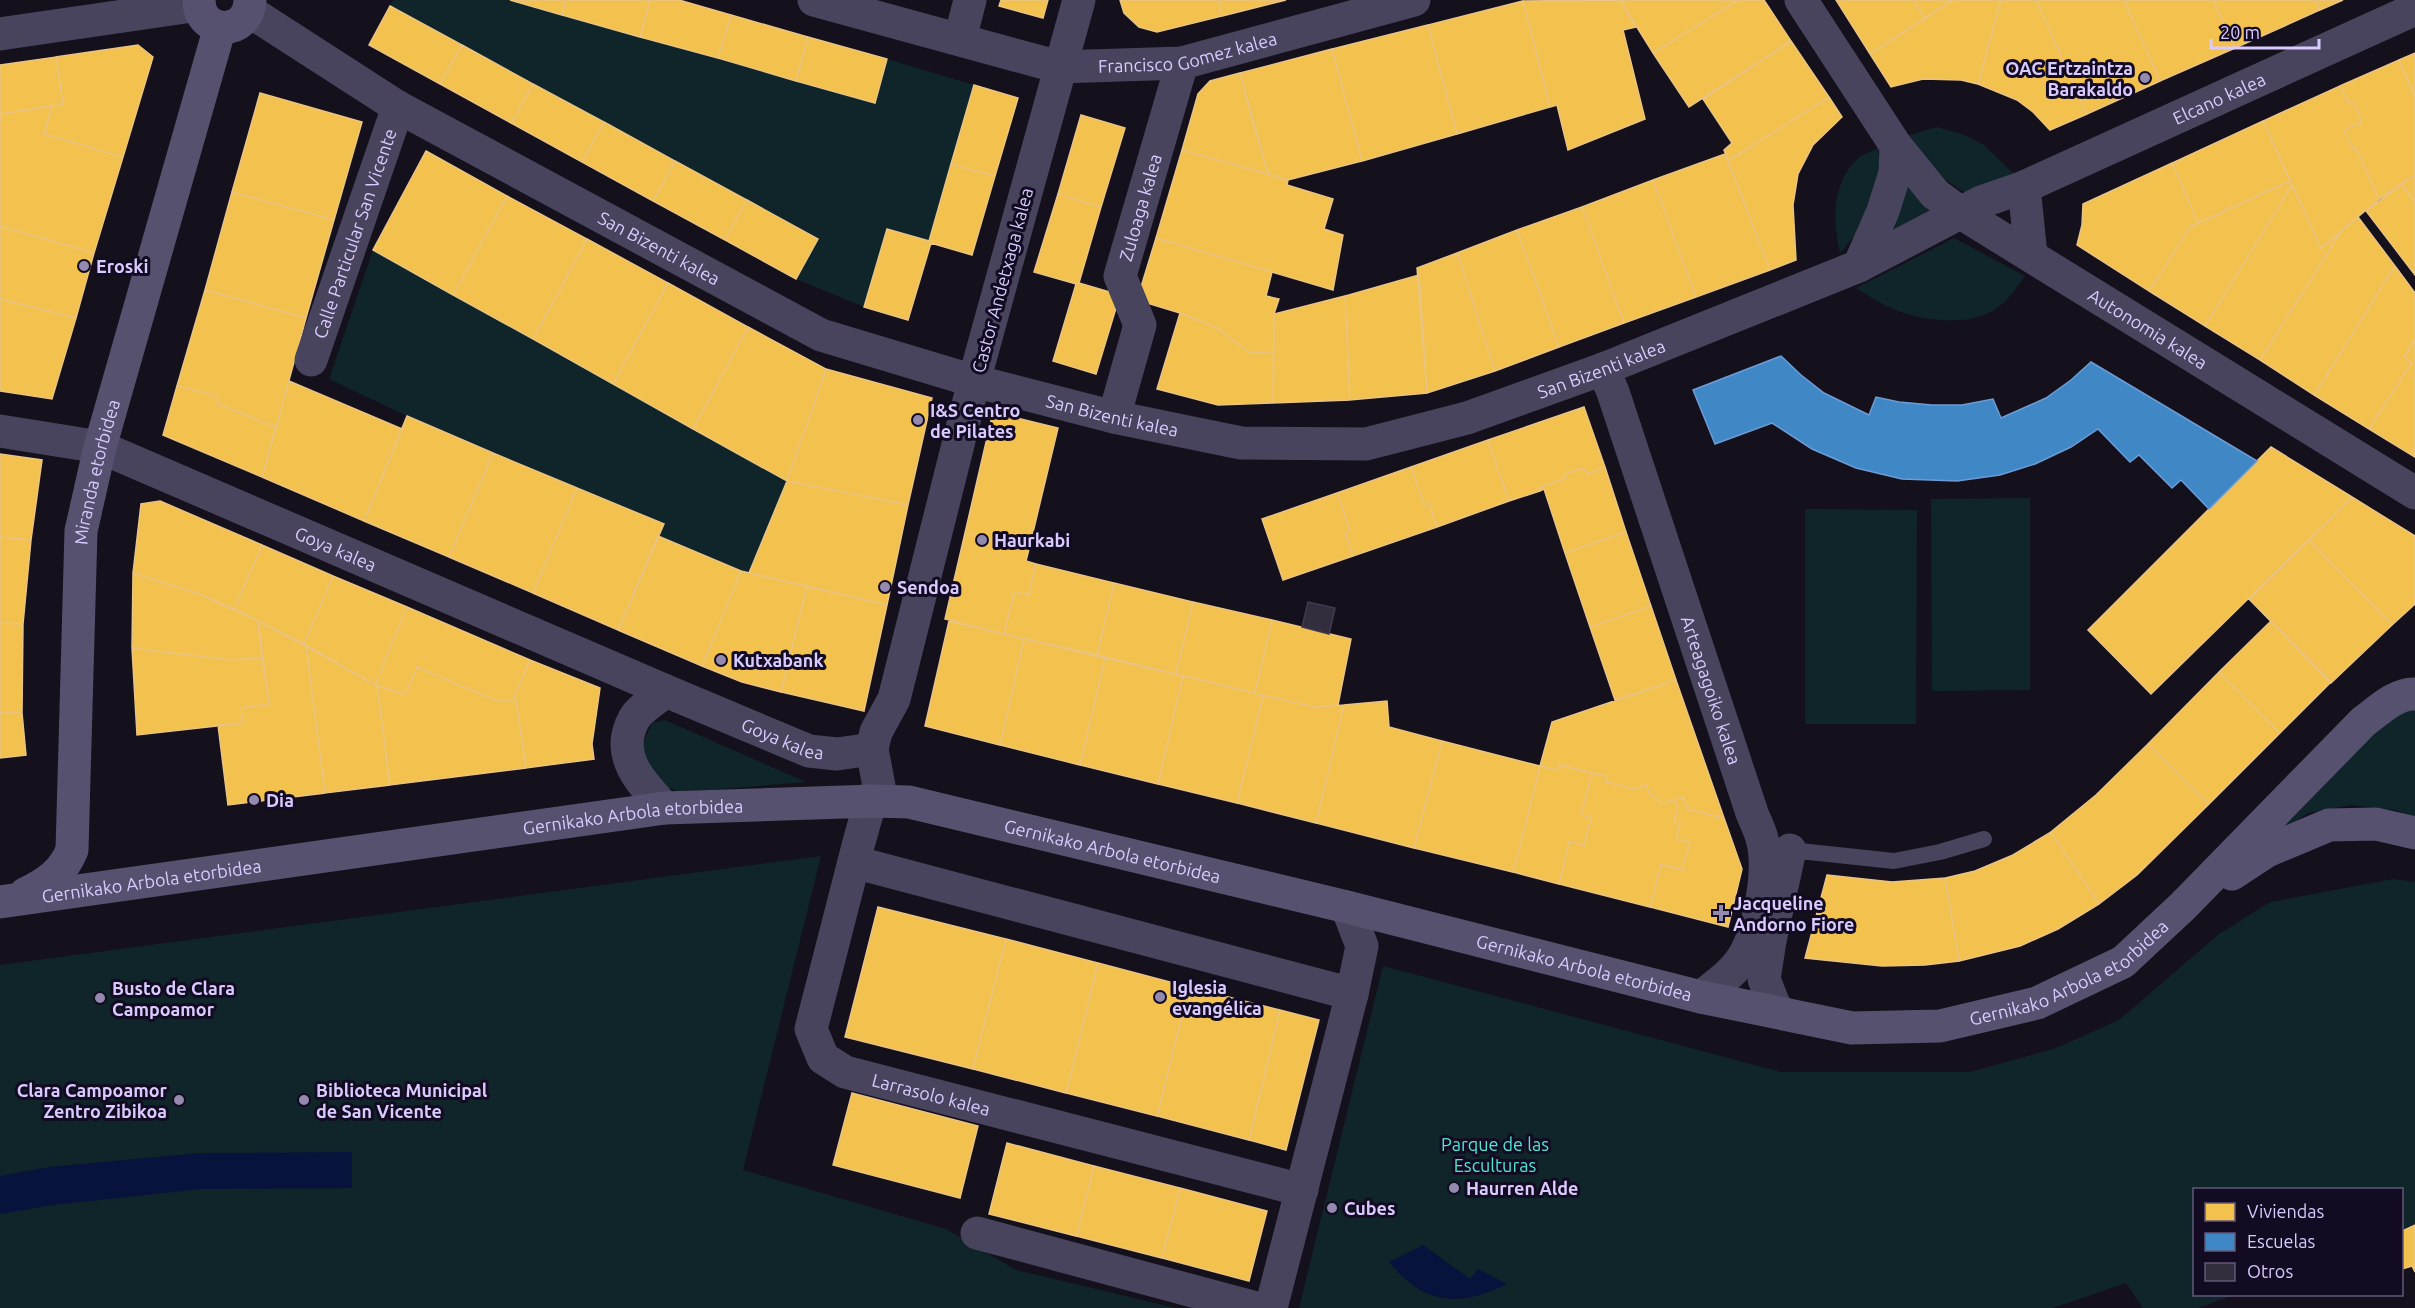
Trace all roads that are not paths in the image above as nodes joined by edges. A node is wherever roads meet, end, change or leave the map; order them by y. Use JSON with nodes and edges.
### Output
{"nodes":[{"id":1,"x":814,"y":0,"type":"edge"},
{"id":2,"x":970,"y":0,"type":"edge"},
{"id":3,"x":1078,"y":0,"type":"edge"},
{"id":4,"x":1414,"y":0,"type":"edge"},
{"id":5,"x":1801,"y":0,"type":"edge"},
{"id":6,"x":250,"y":5,"type":"edge"},
{"id":7,"x":856,"y":5,"type":"edge"},
{"id":8,"x":2415,"y":9,"type":"edge"},
{"id":9,"x":206,"y":11,"type":"edge"},
{"id":10,"x":0,"y":34,"type":"edge"},
{"id":11,"x":960,"y":39,"type":"junction"},
{"id":12,"x":1182,"y":63,"type":"junction"},
{"id":13,"x":1059,"y":67,"type":"junction"},
{"id":14,"x":398,"y":107,"type":"junction"},
{"id":15,"x":1896,"y":146,"type":"junction"},
{"id":16,"x":2024,"y":187,"type":"junction"},
{"id":17,"x":1961,"y":213,"type":"junction"},
{"id":18,"x":2031,"y":255,"type":"junction"},
{"id":19,"x":1859,"y":266,"type":"junction"},
{"id":20,"x":311,"y":360,"type":"dead end"},
{"id":21,"x":1603,"y":369,"type":"junction"},
{"id":22,"x":974,"y":381,"type":"junction"},
{"id":23,"x":1114,"y":417,"type":"junction"},
{"id":24,"x":0,"y":431,"type":"edge"},
{"id":25,"x":100,"y":447,"type":"junction"},
{"id":26,"x":2415,"y":493,"type":"edge"},
{"id":27,"x":666,"y":691,"type":"junction"},
{"id":28,"x":2415,"y":694,"type":"edge"},
{"id":29,"x":872,"y":749,"type":"junction"},
{"id":30,"x":873,"y":801,"type":"junction"},
{"id":31,"x":665,"y":808,"type":"junction"},
{"id":32,"x":2415,"y":833,"type":"edge"},
{"id":33,"x":1984,"y":839,"type":"dead end"},
{"id":34,"x":1790,"y":850,"type":"joint"},
{"id":35,"x":854,"y":862,"type":"junction"},
{"id":36,"x":5,"y":901,"type":"edge"},
{"id":37,"x":2182,"y":906,"type":"junction"},
{"id":38,"x":1347,"y":907,"type":"junction"},
{"id":39,"x":1352,"y":993,"type":"junction"},
{"id":40,"x":1701,"y":997,"type":"junction"},
{"id":41,"x":1780,"y":1013,"type":"junction"},
{"id":42,"x":1302,"y":1190,"type":"junction"},
{"id":43,"x":977,"y":1233,"type":"dead end"},
{"id":44,"x":1256,"y":1308,"type":"edge"},
{"id":45,"x":1271,"y":1308,"type":"edge"}],
"edges":[{"from":1,"to":7,"type":"street","name":"Francisco Gomez kalea"},
{"from":2,"to":11,"type":"street"},
{"from":3,"to":13,"type":"street","name":"Castor Andetxaga kalea"},
{"from":4,"to":12,"type":"street","name":"Francisco Gomez kalea"},
{"from":5,"to":15,"type":"street","name":"Autonomia kalea"},
{"from":6,"to":9,"type":"street"},
{"from":6,"to":14,"type":"street","name":"San Bizenti kalea"},
{"from":7,"to":11,"type":"street","name":"Francisco Gomez kalea"},
{"from":8,"to":16,"type":"street","name":"Elcano kalea"},
{"from":9,"to":10,"type":"street"},
{"from":9,"to":25,"type":"street","name":"Miranda etorbidea"},
{"from":11,"to":13,"type":"street","name":"Francisco Gomez kalea"},
{"from":12,"to":13,"type":"street","name":"Francisco Gomez kalea"},
{"from":12,"to":23,"type":"street","name":"Zuloaga kalea"},
{"from":13,"to":22,"type":"street","name":"Castor Andetxaga kalea"},
{"from":14,"to":20,"type":"street","name":"Calle Particular San Vicente"},
{"from":14,"to":22,"type":"street","name":"San Bizenti kalea"},
{"from":15,"to":17,"type":"street","name":"Autonomia kalea"},
{"from":15,"to":19,"type":"street"},
{"from":16,"to":17,"type":"street","name":"Elcano kalea"},
{"from":16,"to":18,"type":"street"},
{"from":17,"to":18,"type":"street","name":"Autonomia kalea"},
{"from":17,"to":19,"type":"street","name":"Elcano kalea"},
{"from":18,"to":26,"type":"street","name":"Autonomia kalea"},
{"from":19,"to":21,"type":"street","name":"San Bizenti kalea"},
{"from":21,"to":23,"type":"street","name":"San Bizenti kalea"},
{"from":21,"to":40,"type":"street","name":"Arteagagoiko kalea"},
{"from":22,"to":23,"type":"street","name":"San Bizenti kalea"},
{"from":22,"to":29,"type":"street","name":"Castor Andetxaga kalea"},
{"from":24,"to":25,"type":"street","name":"Goya kalea"},
{"from":25,"to":27,"type":"street","name":"Goya kalea"},
{"from":25,"to":36,"type":"street","name":"Miranda etorbidea"},
{"from":27,"to":29,"type":"street","name":"Goya kalea"},
{"from":27,"to":31,"type":"street"},
{"from":28,"to":37,"type":"street","name":"Gernikako Arbola etorbidea"},
{"from":29,"to":30,"type":"street"},
{"from":30,"to":31,"type":"street","name":"Gernikako Arbola etorbidea"},
{"from":30,"to":35,"type":"street","name":"Larrasolo kalea"},
{"from":30,"to":38,"type":"street","name":"Gernikako Arbola etorbidea"},
{"from":31,"to":36,"type":"street","name":"Gernikako Arbola etorbidea"},
{"from":32,"to":37,"type":"street","name":"Gernikako Arbola etorbidea"},
{"from":33,"to":34,"type":"lane"},
{"from":34,"to":41,"type":"street"},
{"from":35,"to":39,"type":"street"},
{"from":35,"to":42,"type":"street","name":"Larrasolo kalea"},
{"from":37,"to":41,"type":"street","name":"Gernikako Arbola etorbidea"},
{"from":38,"to":39,"type":"street"},
{"from":38,"to":40,"type":"street","name":"Gernikako Arbola etorbidea"},
{"from":39,"to":42,"type":"street"},
{"from":40,"to":41,"type":"street","name":"Gernikako Arbola etorbidea"},
{"from":42,"to":45,"type":"street"},
{"from":43,"to":44,"type":"street"}]}
